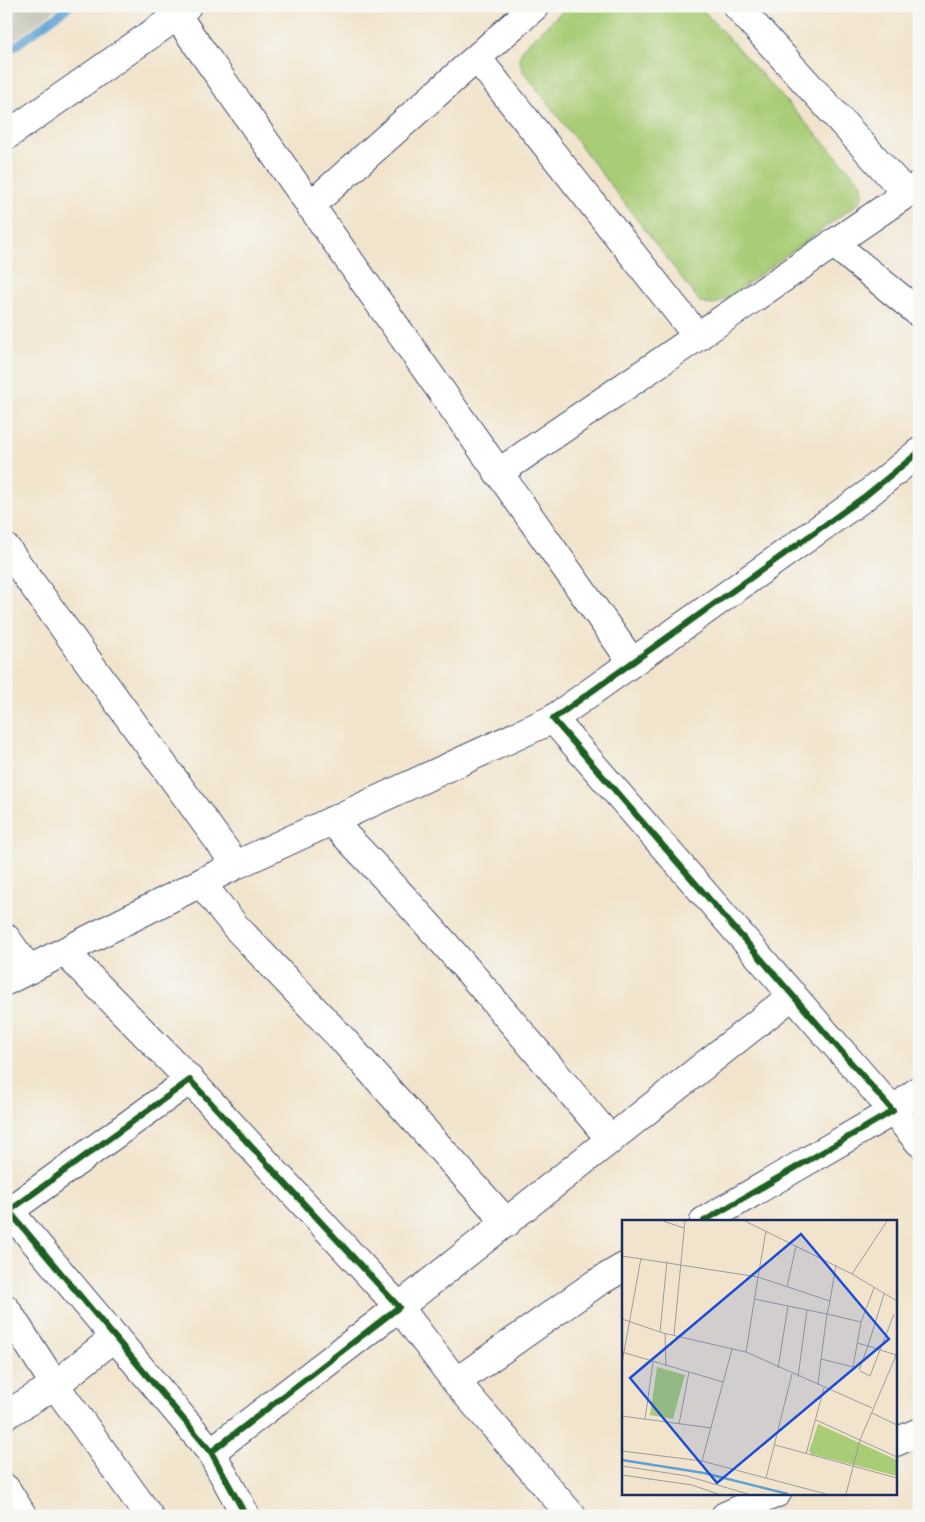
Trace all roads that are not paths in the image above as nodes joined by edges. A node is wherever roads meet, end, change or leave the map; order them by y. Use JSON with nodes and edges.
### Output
{"nodes":[{"id":1,"x":535,"y":6,"type":"edge"},
{"id":2,"x":737,"y":6,"type":"edge"},
{"id":3,"x":182,"y":11,"type":"edge"},
{"id":4,"x":477,"y":58,"type":"junction"},
{"id":5,"x":6,"y":136,"type":"edge"},
{"id":6,"x":912,"y":189,"type":"edge"},
{"id":7,"x":310,"y":206,"type":"junction"},
{"id":8,"x":833,"y":243,"type":"junction"},
{"id":9,"x":919,"y":313,"type":"edge"},
{"id":10,"x":698,"y":337,"type":"junction"},
{"id":11,"x":919,"y":452,"type":"edge"},
{"id":12,"x":498,"y":473,"type":"junction"},
{"id":13,"x":6,"y":548,"type":"edge"},
{"id":14,"x":632,"y":662,"type":"junction"},
{"id":15,"x":553,"y":719,"type":"junction"},
{"id":16,"x":331,"y":821,"type":"junction"},
{"id":17,"x":236,"y":865,"type":"junction"},
{"id":18,"x":201,"y":883,"type":"junction"},
{"id":19,"x":6,"y":938,"type":"edge"},
{"id":20,"x":65,"y":952,"type":"junction"},
{"id":21,"x":18,"y":976,"type":"edge"},
{"id":22,"x":793,"y":996,"type":"junction"},
{"id":23,"x":190,"y":1080,"type":"junction"},
{"id":24,"x":919,"y":1090,"type":"edge"},
{"id":25,"x":893,"y":1111,"type":"junction"},
{"id":26,"x":611,"y":1140,"type":"junction"},
{"id":27,"x":919,"y":1142,"type":"edge"},
{"id":28,"x":8,"y":1211,"type":"edge"},
{"id":29,"x":709,"y":1219,"type":"edge"},
{"id":30,"x":507,"y":1223,"type":"junction"},
{"id":31,"x":622,"y":1268,"type":"edge"},
{"id":32,"x":399,"y":1307,"type":"junction"},
{"id":33,"x":6,"y":1309,"type":"edge"},
{"id":34,"x":115,"y":1337,"type":"junction"},
{"id":35,"x":456,"y":1382,"type":"junction"},
{"id":36,"x":55,"y":1385,"type":"junction"},
{"id":37,"x":6,"y":1414,"type":"edge"},
{"id":38,"x":919,"y":1432,"type":"edge"},
{"id":39,"x":898,"y":1441,"type":"edge"},
{"id":40,"x":211,"y":1452,"type":"junction"},
{"id":41,"x":6,"y":1489,"type":"edge"},
{"id":42,"x":775,"y":1494,"type":"edge"},
{"id":43,"x":23,"y":1516,"type":"edge"},
{"id":44,"x":149,"y":1516,"type":"edge"},
{"id":45,"x":246,"y":1516,"type":"edge"},
{"id":46,"x":572,"y":1516,"type":"edge"},
{"id":47,"x":725,"y":1516,"type":"edge"}],
"edges":[{"from":1,"to":4,"type":"street"},
{"from":2,"to":6,"type":"street"},
{"from":3,"to":5,"type":"street"},
{"from":3,"to":7,"type":"street"},
{"from":4,"to":7,"type":"street"},
{"from":4,"to":10,"type":"street"},
{"from":6,"to":8,"type":"street"},
{"from":7,"to":12,"type":"street"},
{"from":8,"to":9,"type":"street"},
{"from":8,"to":10,"type":"street"},
{"from":10,"to":12,"type":"street"},
{"from":11,"to":14,"type":"street"},
{"from":12,"to":14,"type":"street"},
{"from":13,"to":17,"type":"street"},
{"from":14,"to":15,"type":"street"},
{"from":15,"to":16,"type":"street"},
{"from":15,"to":22,"type":"street"},
{"from":16,"to":17,"type":"street"},
{"from":16,"to":26,"type":"street"},
{"from":17,"to":18,"type":"street"},
{"from":18,"to":20,"type":"street"},
{"from":18,"to":30,"type":"street"},
{"from":19,"to":21,"type":"street"},
{"from":20,"to":21,"type":"street"},
{"from":20,"to":23,"type":"street"},
{"from":22,"to":25,"type":"street"},
{"from":22,"to":26,"type":"street"},
{"from":23,"to":28,"type":"street"},
{"from":23,"to":32,"type":"street"},
{"from":24,"to":25,"type":"street"},
{"from":25,"to":27,"type":"street"},
{"from":25,"to":29,"type":"street"},
{"from":26,"to":30,"type":"street"},
{"from":28,"to":34,"type":"street"},
{"from":30,"to":32,"type":"street"},
{"from":31,"to":35,"type":"street"},
{"from":32,"to":35,"type":"street"},
{"from":32,"to":40,"type":"street"},
{"from":33,"to":36,"type":"street"},
{"from":34,"to":36,"type":"street"},
{"from":34,"to":40,"type":"street"},
{"from":35,"to":46,"type":"street"},
{"from":36,"to":37,"type":"street"},
{"from":36,"to":44,"type":"street"},
{"from":38,"to":39,"type":"street"},
{"from":40,"to":45,"type":"street"},
{"from":41,"to":43,"type":"street"},
{"from":42,"to":47,"type":"street"}]}
